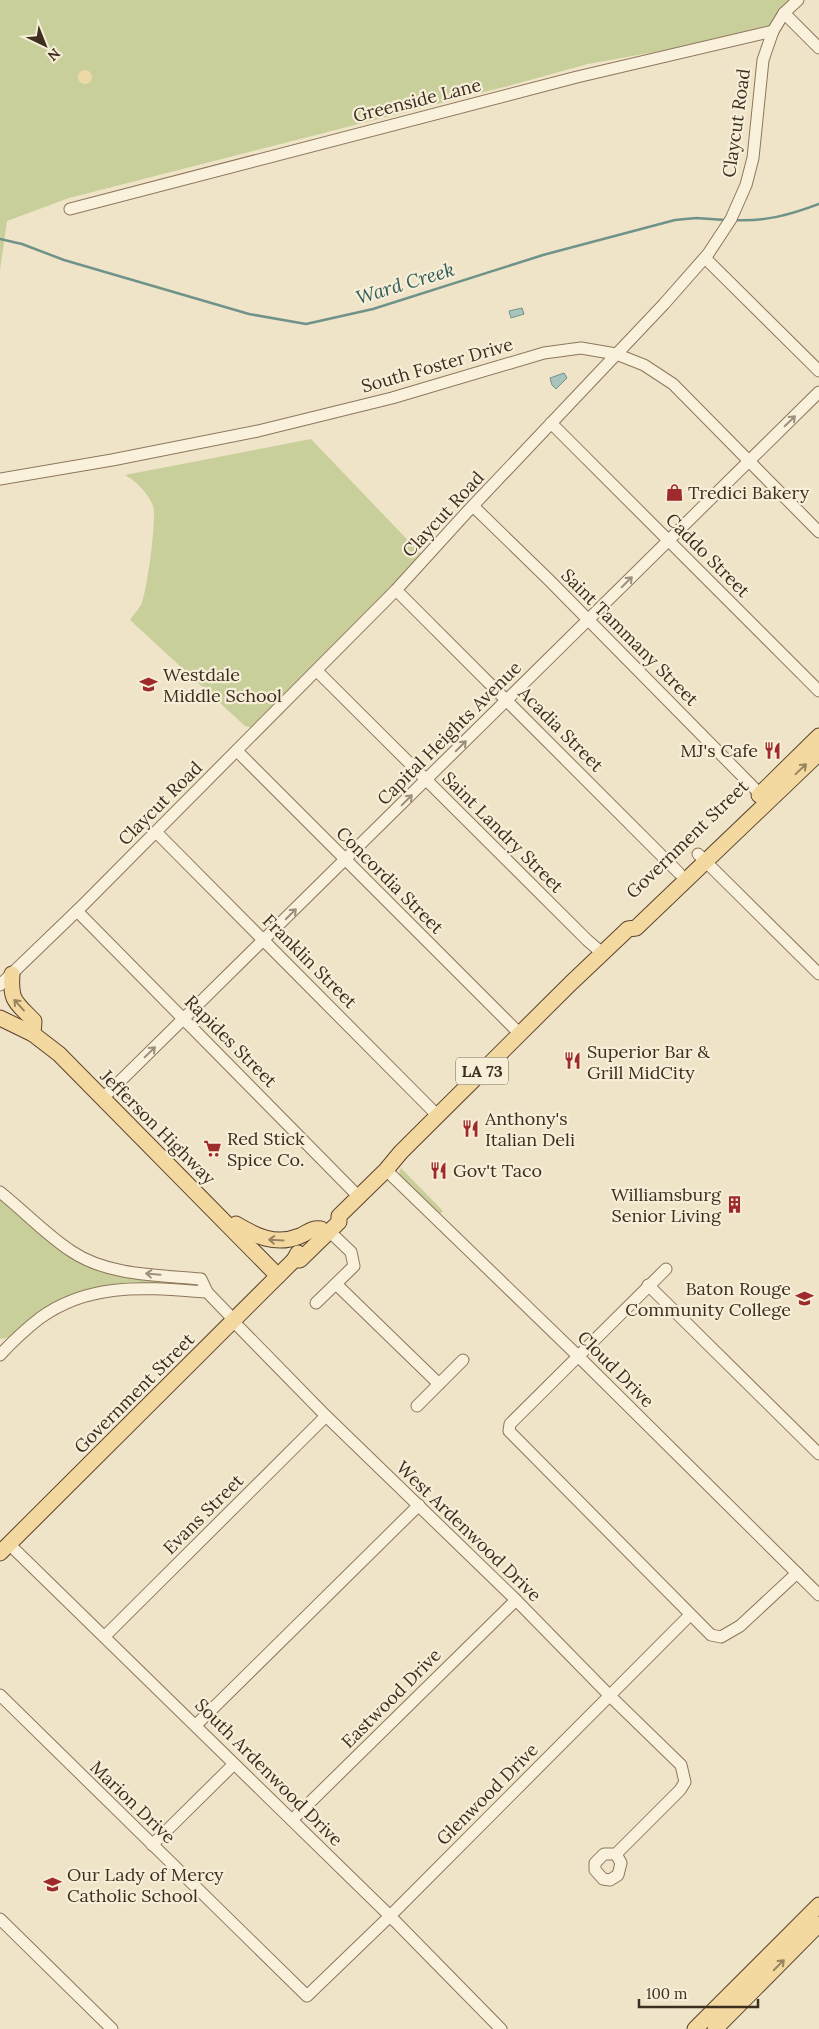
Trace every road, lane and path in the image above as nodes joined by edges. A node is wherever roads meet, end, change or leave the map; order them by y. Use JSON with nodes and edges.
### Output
{"nodes":[{"id":1,"x":798,"y":0,"type":"edge"},
{"id":2,"x":784,"y":13,"type":"junction"},
{"id":3,"x":773,"y":31,"type":"junction"},
{"id":4,"x":819,"y":48,"type":"edge"},
{"id":5,"x":70,"y":209,"type":"dead end"},
{"id":6,"x":705,"y":258,"type":"junction"},
{"id":7,"x":616,"y":354,"type":"junction"},
{"id":8,"x":819,"y":371,"type":"edge"},
{"id":9,"x":819,"y":392,"type":"edge"},
{"id":10,"x":551,"y":423,"type":"junction"},
{"id":11,"x":749,"y":461,"type":"junction"},
{"id":12,"x":0,"y":479,"type":"edge"},
{"id":13,"x":473,"y":506,"type":"junction"},
{"id":14,"x":819,"y":532,"type":"edge"},
{"id":15,"x":669,"y":540,"type":"junction"},
{"id":16,"x":396,"y":590,"type":"junction"},
{"id":17,"x":588,"y":620,"type":"junction"},
{"id":18,"x":317,"y":671,"type":"junction"},
{"id":19,"x":819,"y":691,"type":"edge"},
{"id":20,"x":507,"y":700,"type":"junction"},
{"id":21,"x":819,"y":736,"type":"edge"},
{"id":22,"x":237,"y":751,"type":"junction"},
{"id":23,"x":819,"y":752,"type":"edge"},
{"id":24,"x":427,"y":780,"type":"junction"},
{"id":25,"x":760,"y":794,"type":"junction"},
{"id":26,"x":156,"y":832,"type":"junction"},
{"id":27,"x":702,"y":858,"type":"junction"},
{"id":28,"x":345,"y":860,"type":"junction"},
{"id":29,"x":679,"y":873,"type":"junction"},
{"id":30,"x":661,"y":904,"type":"junction"},
{"id":31,"x":77,"y":911,"type":"junction"},
{"id":32,"x":628,"y":929,"type":"junction"},
{"id":33,"x":265,"y":940,"type":"junction"},
{"id":34,"x":602,"y":953,"type":"junction"},
{"id":35,"x":12,"y":974,"type":"junction"},
{"id":36,"x":819,"y":974,"type":"edge"},
{"id":37,"x":0,"y":984,"type":"edge"},
{"id":38,"x":0,"y":1018,"type":"edge"},
{"id":39,"x":184,"y":1019,"type":"junction"},
{"id":40,"x":33,"y":1034,"type":"junction"},
{"id":41,"x":520,"y":1034,"type":"junction"},
{"id":42,"x":103,"y":1098,"type":"junction"},
{"id":43,"x":438,"y":1116,"type":"junction"},
{"id":44,"x":386,"y":1170,"type":"junction"},
{"id":45,"x":0,"y":1192,"type":"edge"},
{"id":46,"x":359,"y":1197,"type":"junction"},
{"id":47,"x":230,"y":1226,"type":"junction"},
{"id":48,"x":325,"y":1230,"type":"junction"},
{"id":49,"x":666,"y":1268,"type":"dead end"},
{"id":50,"x":278,"y":1276,"type":"junction"},
{"id":51,"x":336,"y":1284,"type":"junction"},
{"id":52,"x":648,"y":1285,"type":"junction"},
{"id":53,"x":208,"y":1292,"type":"junction"},
{"id":54,"x":316,"y":1303,"type":"dead end"},
{"id":55,"x":233,"y":1320,"type":"junction"},
{"id":56,"x":5,"y":1344,"type":"edge"},
{"id":57,"x":0,"y":1355,"type":"edge"},
{"id":58,"x":578,"y":1356,"type":"junction"},
{"id":59,"x":463,"y":1360,"type":"dead end"},
{"id":60,"x":439,"y":1384,"type":"junction"},
{"id":61,"x":417,"y":1406,"type":"dead end"},
{"id":62,"x":326,"y":1416,"type":"junction"},
{"id":63,"x":819,"y":1454,"type":"edge"},
{"id":64,"x":419,"y":1505,"type":"junction"},
{"id":65,"x":4,"y":1549,"type":"edge"},
{"id":66,"x":797,"y":1573,"type":"junction"},
{"id":67,"x":819,"y":1595,"type":"edge"},
{"id":68,"x":516,"y":1600,"type":"junction"},
{"id":69,"x":690,"y":1615,"type":"junction"},
{"id":70,"x":104,"y":1636,"type":"junction"},
{"id":71,"x":609,"y":1695,"type":"junction"},
{"id":72,"x":0,"y":1696,"type":"edge"},
{"id":73,"x":196,"y":1725,"type":"junction"},
{"id":74,"x":234,"y":1764,"type":"junction"},
{"id":75,"x":292,"y":1820,"type":"junction"},
{"id":76,"x":152,"y":1845,"type":"junction"},
{"id":77,"x":616,"y":1854,"type":"dead end"},
{"id":78,"x":819,"y":1905,"type":"edge"},
{"id":79,"x":390,"y":1916,"type":"junction"},
{"id":80,"x":0,"y":1919,"type":"edge"},
{"id":81,"x":819,"y":1924,"type":"edge"},
{"id":82,"x":308,"y":1996,"type":"joint"},
{"id":83,"x":727,"y":2007,"type":"junction"},
{"id":84,"x":112,"y":2029,"type":"edge"},
{"id":85,"x":501,"y":2029,"type":"edge"},
{"id":86,"x":695,"y":2029,"type":"edge"},
{"id":87,"x":715,"y":2029,"type":"edge"}],
"edges":[{"from":1,"to":2,"type":"street","name":"Claycut Road"},
{"from":2,"to":3,"type":"street","name":"Claycut Road"},
{"from":2,"to":4,"type":"street"},
{"from":3,"to":5,"type":"street","name":"Greenside Lane"},
{"from":3,"to":6,"type":"street","name":"Claycut Road"},
{"from":6,"to":7,"type":"street","name":"Claycut Road"},
{"from":6,"to":8,"type":"street"},
{"from":7,"to":10,"type":"street","name":"Claycut Road"},
{"from":7,"to":11,"type":"street","name":"South Foster Drive"},
{"from":7,"to":12,"type":"street","name":"South Foster Drive"},
{"from":11,"to":9,"type":"street","name":"Capital Heights Avenue","one_way":true},
{"from":10,"to":13,"type":"street","name":"Claycut Road"},
{"from":10,"to":15,"type":"street","name":"Caddo Street"},
{"from":11,"to":14,"type":"street","name":"South Foster Drive"},
{"from":11,"to":15,"type":"street","name":"Capital Heights Avenue"},
{"from":13,"to":16,"type":"street","name":"Claycut Road"},
{"from":13,"to":17,"type":"street","name":"Saint Tammany Street"},
{"from":17,"to":15,"type":"street","name":"Capital Heights Avenue","one_way":true},
{"from":15,"to":19,"type":"street","name":"Caddo Street"},
{"from":16,"to":18,"type":"street","name":"Claycut Road"},
{"from":16,"to":20,"type":"street","name":"Acadia Street"},
{"from":17,"to":20,"type":"street","name":"Capital Heights Avenue"},
{"from":17,"to":25,"type":"street","name":"Saint Tammany Street"},
{"from":18,"to":22,"type":"street","name":"Claycut Road"},
{"from":18,"to":24,"type":"street","name":"Saint Landry Street"},
{"from":24,"to":20,"type":"street","name":"Capital Heights Avenue","one_way":true},
{"from":20,"to":29,"type":"street","name":"Acadia Street"},
{"from":21,"to":25,"type":"main road","name":"Government Street","number":"LA 73"},
{"from":22,"to":26,"type":"street","name":"Claycut Road"},
{"from":22,"to":28,"type":"street","name":"Concordia Street"},
{"from":27,"to":23,"type":"main road","name":"Government Street","number":"LA 73","one_way":true},
{"from":28,"to":24,"type":"street","name":"Capital Heights Avenue","one_way":true},
{"from":24,"to":34,"type":"street","name":"Saint Landry Street"},
{"from":25,"to":27,"type":"main road","name":"Government Street","number":"LA 73"},
{"from":26,"to":31,"type":"street","name":"Claycut Road"},
{"from":26,"to":33,"type":"street","name":"Franklin Street"},
{"from":27,"to":29,"type":"main road","name":"Government Street","number":"LA 73"},
{"from":27,"to":30,"type":"main road","name":"Government Street","number":"LA 73"},
{"from":27,"to":36,"type":"street"},
{"from":33,"to":28,"type":"street","name":"Capital Heights Avenue","one_way":true},
{"from":28,"to":41,"type":"street","name":"Concordia Street"},
{"from":29,"to":30,"type":"main road"},
{"from":29,"to":32,"type":"main road","name":"Government Street","number":"LA 73"},
{"from":30,"to":32,"type":"main road","name":"Government Street","number":"LA 73"},
{"from":31,"to":35,"type":"street","name":"Claycut Road"},
{"from":31,"to":39,"type":"street","name":"Rapides Street"},
{"from":32,"to":34,"type":"main road","name":"Government Street","number":"LA 73"},
{"from":33,"to":39,"type":"street","name":"Capital Heights Avenue"},
{"from":33,"to":43,"type":"street","name":"Franklin Street"},
{"from":34,"to":41,"type":"main road","name":"Government Street","number":"LA 73"},
{"from":35,"to":37,"type":"street","name":"Claycut Road"},
{"from":40,"to":35,"type":"main road","one_way":true},
{"from":38,"to":40,"type":"main road","name":"Jefferson Highway"},
{"from":42,"to":39,"type":"street","name":"Capital Heights Avenue","one_way":true},
{"from":39,"to":46,"type":"street","name":"Rapides Street"},
{"from":40,"to":42,"type":"main road","name":"Jefferson Highway"},
{"from":41,"to":43,"type":"main road","name":"Government Street","number":"LA 73"},
{"from":42,"to":47,"type":"main road","name":"Jefferson Highway"},
{"from":43,"to":44,"type":"main road","name":"Government Street","number":"LA 73"},
{"from":44,"to":46,"type":"main road","name":"Government Street","number":"LA 73"},
{"from":44,"to":58,"type":"street","name":"Cloud Drive"},
{"from":53,"to":45,"type":"street","name":"West Ardenwood Drive","one_way":true},
{"from":46,"to":48,"type":"main road","name":"Government Street","number":"LA 73"},
{"from":48,"to":47,"type":"main road","one_way":true},
{"from":47,"to":50,"type":"main road","name":"Jefferson Highway"},
{"from":48,"to":50,"type":"main road","name":"Government Street"},
{"from":48,"to":51,"type":"street"},
{"from":49,"to":52,"type":"street"},
{"from":50,"to":55,"type":"main road","name":"Government Street"},
{"from":51,"to":54,"type":"street"},
{"from":51,"to":60,"type":"street"},
{"from":52,"to":58,"type":"street"},
{"from":52,"to":63,"type":"street"},
{"from":53,"to":55,"type":"street","name":"West Ardenwood Drive"},
{"from":53,"to":56,"type":"street"},
{"from":55,"to":62,"type":"street","name":"West Ardenwood Drive"},
{"from":55,"to":65,"type":"main road","name":"Government Street"},
{"from":56,"to":57,"type":"street"},
{"from":58,"to":66,"type":"street","name":"Cloud Drive"},
{"from":58,"to":69,"type":"street"},
{"from":59,"to":60,"type":"street"},
{"from":60,"to":61,"type":"street"},
{"from":62,"to":64,"type":"street","name":"West Ardenwood Drive"},
{"from":62,"to":70,"type":"street","name":"Evans Street"},
{"from":64,"to":68,"type":"street","name":"West Ardenwood Drive"},
{"from":64,"to":73,"type":"street"},
{"from":65,"to":70,"type":"street","name":"South Ardenwood Drive"},
{"from":66,"to":67,"type":"street","name":"Cloud Drive"},
{"from":66,"to":69,"type":"street"},
{"from":68,"to":71,"type":"street","name":"West Ardenwood Drive"},
{"from":68,"to":75,"type":"street","name":"Eastwood Drive"},
{"from":69,"to":71,"type":"street","name":"Glenwood Drive"},
{"from":70,"to":73,"type":"street","name":"South Ardenwood Drive"},
{"from":71,"to":77,"type":"street","name":"West Ardenwood Drive"},
{"from":71,"to":79,"type":"street","name":"Glenwood Drive"},
{"from":72,"to":76,"type":"street","name":"Marion Drive"},
{"from":73,"to":74,"type":"street","name":"South Ardenwood Drive"},
{"from":74,"to":75,"type":"street","name":"South Ardenwood Drive"},
{"from":74,"to":76,"type":"street"},
{"from":75,"to":79,"type":"street","name":"South Ardenwood Drive"},
{"from":76,"to":82,"type":"street","name":"Marion Drive"},
{"from":78,"to":83,"type":"main road"},
{"from":79,"to":82,"type":"street","name":"Glenwood Drive"},
{"from":79,"to":85,"type":"street","name":"South Ardenwood Drive"},
{"from":80,"to":84,"type":"street"},
{"from":83,"to":81,"type":"main road","one_way":true},
{"from":83,"to":86,"type":"main road"},
{"from":83,"to":87,"type":"main road"}]}
